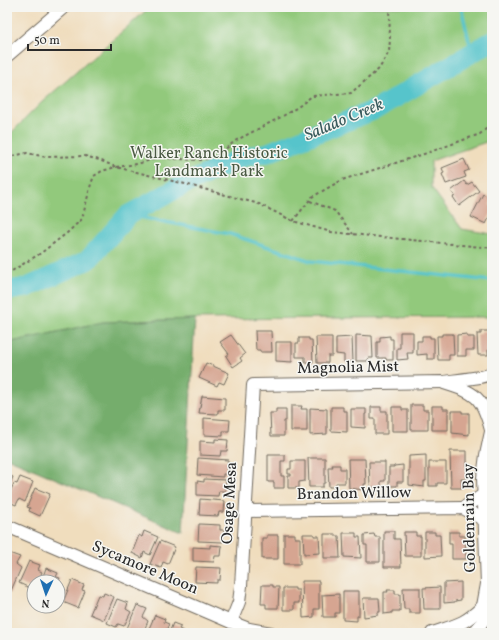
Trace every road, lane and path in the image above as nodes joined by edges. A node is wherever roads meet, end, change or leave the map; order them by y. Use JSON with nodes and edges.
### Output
{"nodes":[{"id":1,"x":64,"y":7,"type":"edge"},
{"id":2,"x":389,"y":7,"type":"edge"},
{"id":3,"x":7,"y":56,"type":"edge"},
{"id":4,"x":492,"y":124,"type":"edge"},
{"id":5,"x":7,"y":157,"type":"edge"},
{"id":6,"x":116,"y":167,"type":"junction"},
{"id":7,"x":310,"y":201,"type":"junction"},
{"id":8,"x":293,"y":222,"type":"junction"},
{"id":9,"x":353,"y":234,"type":"junction"},
{"id":10,"x":492,"y":248,"type":"edge"},
{"id":11,"x":7,"y":274,"type":"edge"},
{"id":12,"x":492,"y":372,"type":"edge"},
{"id":13,"x":443,"y":382,"type":"junction"},
{"id":14,"x":253,"y":385,"type":"joint"},
{"id":15,"x":491,"y":428,"type":"edge"},
{"id":16,"x":488,"y":495,"type":"edge"},
{"id":17,"x":463,"y":508,"type":"junction"},
{"id":18,"x":246,"y":511,"type":"junction"},
{"id":19,"x":488,"y":520,"type":"edge"},
{"id":20,"x":7,"y":526,"type":"edge"},
{"id":21,"x":483,"y":606,"type":"junction"},
{"id":22,"x":231,"y":622,"type":"junction"},
{"id":23,"x":271,"y":633,"type":"edge"},
{"id":24,"x":432,"y":633,"type":"edge"},
{"id":25,"x":474,"y":633,"type":"edge"}],
"edges":[{"from":1,"to":3,"type":"street"},
{"from":2,"to":6,"type":"path"},
{"from":4,"to":7,"type":"path"},
{"from":5,"to":6,"type":"path"},
{"from":6,"to":8,"type":"path"},
{"from":6,"to":11,"type":"path"},
{"from":7,"to":8,"type":"path"},
{"from":7,"to":9,"type":"path"},
{"from":8,"to":9,"type":"path"},
{"from":9,"to":10,"type":"path"},
{"from":12,"to":13,"type":"street","name":"Magnolia Mist"},
{"from":13,"to":14,"type":"street","name":"Magnolia Mist"},
{"from":13,"to":15,"type":"street","name":"Magnolia Mist"},
{"from":14,"to":18,"type":"street","name":"Osage Mesa"},
{"from":15,"to":16,"type":"street","name":"Goldenrain Bay"},
{"from":16,"to":17,"type":"street"},
{"from":16,"to":19,"type":"street","name":"Goldenrain Bay"},
{"from":17,"to":18,"type":"street","name":"Brandon Willow"},
{"from":17,"to":19,"type":"street"},
{"from":18,"to":22,"type":"street","name":"Osage Mesa"},
{"from":19,"to":21,"type":"street","name":"Goldenrain Bay"},
{"from":20,"to":22,"type":"street","name":"Sycamore Moon"},
{"from":21,"to":24,"type":"street"},
{"from":21,"to":25,"type":"street"},
{"from":22,"to":23,"type":"street","name":"Sycamore Moon"}]}
